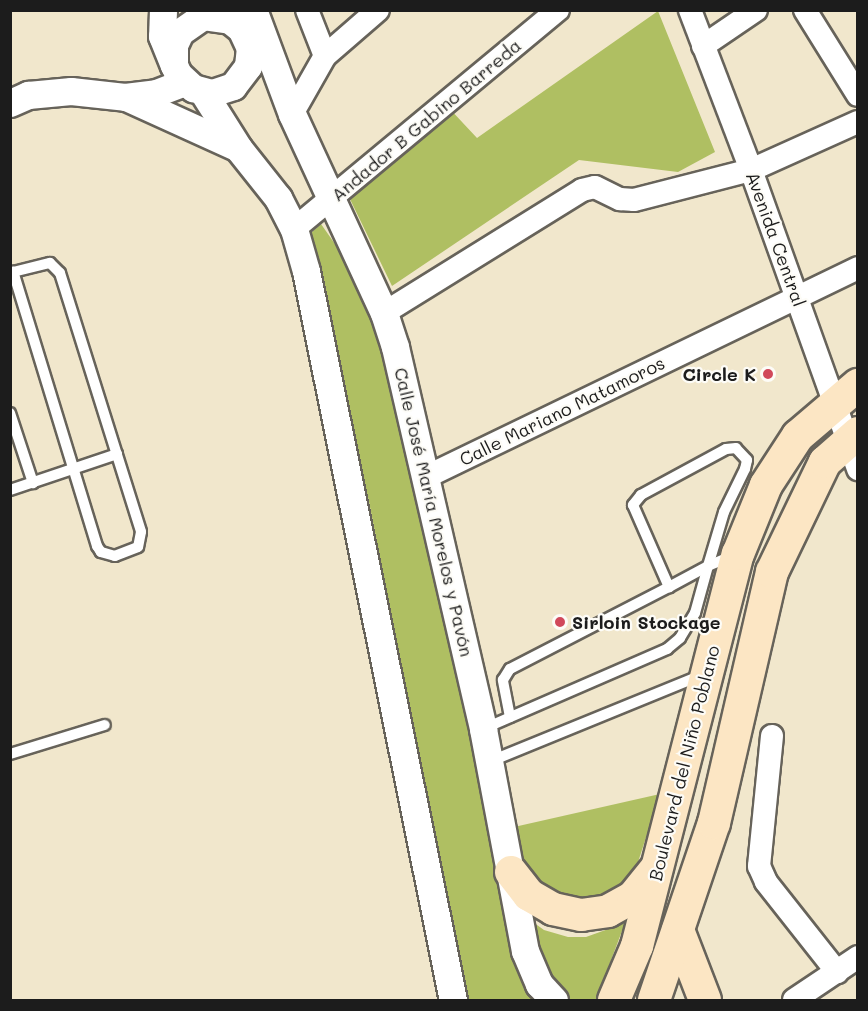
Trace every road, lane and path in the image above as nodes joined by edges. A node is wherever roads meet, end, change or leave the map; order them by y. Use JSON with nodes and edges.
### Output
{"nodes":[{"id":1,"x":163,"y":10,"type":"edge"},
{"id":2,"x":307,"y":10,"type":"edge"},
{"id":3,"x":378,"y":10,"type":"edge"},
{"id":4,"x":558,"y":10,"type":"edge"},
{"id":5,"x":690,"y":10,"type":"edge"},
{"id":6,"x":756,"y":10,"type":"edge"},
{"id":7,"x":805,"y":10,"type":"edge"},
{"id":8,"x":254,"y":11,"type":"edge"},
{"id":9,"x":249,"y":44,"type":"junction"},
{"id":10,"x":703,"y":46,"type":"junction"},
{"id":11,"x":325,"y":56,"type":"junction"},
{"id":12,"x":272,"y":63,"type":"junction"},
{"id":13,"x":187,"y":80,"type":"junction"},
{"id":14,"x":858,"y":95,"type":"edge"},
{"id":15,"x":125,"y":97,"type":"junction"},
{"id":16,"x":10,"y":103,"type":"edge"},
{"id":17,"x":292,"y":114,"type":"junction"},
{"id":18,"x":858,"y":122,"type":"edge"},
{"id":19,"x":239,"y":149,"type":"junction"},
{"id":20,"x":751,"y":170,"type":"junction"},
{"id":21,"x":329,"y":201,"type":"junction"},
{"id":22,"x":294,"y":229,"type":"junction"},
{"id":23,"x":858,"y":268,"type":"edge"},
{"id":24,"x":12,"y":272,"type":"edge"},
{"id":25,"x":796,"y":298,"type":"junction"},
{"id":26,"x":384,"y":313,"type":"junction"},
{"id":27,"x":846,"y":393,"type":"edge"},
{"id":28,"x":10,"y":413,"type":"edge"},
{"id":29,"x":854,"y":448,"type":"edge"},
{"id":30,"x":117,"y":454,"type":"junction"},
{"id":31,"x":73,"y":469,"type":"junction"},
{"id":32,"x":428,"y":476,"type":"junction"},
{"id":33,"x":33,"y":483,"type":"junction"},
{"id":34,"x":10,"y":490,"type":"edge"},
{"id":35,"x":738,"y":554,"type":"junction"},
{"id":36,"x":708,"y":566,"type":"junction"},
{"id":37,"x":669,"y":587,"type":"junction"},
{"id":38,"x":709,"y":613,"type":"junction"},
{"id":39,"x":707,"y":673,"type":"junction"},
{"id":40,"x":510,"y":717,"type":"junction"},
{"id":41,"x":105,"y":725,"type":"dead end"},
{"id":42,"x":483,"y":729,"type":"junction"},
{"id":43,"x":772,"y":736,"type":"dead end"},
{"id":44,"x":10,"y":754,"type":"edge"},
{"id":45,"x":490,"y":761,"type":"junction"},
{"id":46,"x":663,"y":850,"type":"junction"},
{"id":47,"x":511,"y":872,"type":"junction"},
{"id":48,"x":678,"y":930,"type":"junction"},
{"id":49,"x":858,"y":957,"type":"edge"},
{"id":50,"x":837,"y":972,"type":"junction"},
{"id":51,"x":453,"y":1000,"type":"edge"},
{"id":52,"x":554,"y":1000,"type":"edge"},
{"id":53,"x":614,"y":1000,"type":"edge"},
{"id":54,"x":654,"y":1000,"type":"edge"},
{"id":55,"x":705,"y":1000,"type":"edge"},
{"id":56,"x":794,"y":1000,"type":"edge"}],
"edges":[{"from":1,"to":13,"type":"street"},
{"from":2,"to":11,"type":"street"},
{"from":3,"to":11,"type":"street"},
{"from":4,"to":21,"type":"street","name":"Andador B Gabino Barreda"},
{"from":5,"to":10,"type":"street","name":"Avenida Central"},
{"from":6,"to":10,"type":"street"},
{"from":7,"to":14,"type":"street"},
{"from":8,"to":9,"type":"street"},
{"from":8,"to":12,"type":"street","name":"Calle José María Morelos y Pavón"},
{"from":9,"to":12,"type":"street"},
{"from":9,"to":13,"type":"street"},
{"from":9,"to":13,"type":"street"},
{"from":10,"to":20,"type":"street","name":"Avenida Central"},
{"from":11,"to":17,"type":"street"},
{"from":12,"to":17,"type":"street","name":"Calle José María Morelos y Pavón"},
{"from":13,"to":15,"type":"street"},
{"from":13,"to":19,"type":"street"},
{"from":15,"to":16,"type":"street"},
{"from":15,"to":19,"type":"street"},
{"from":17,"to":21,"type":"street","name":"Calle José María Morelos y Pavón"},
{"from":18,"to":20,"type":"street"},
{"from":19,"to":22,"type":"street"},
{"from":20,"to":25,"type":"street","name":"Avenida Central"},
{"from":20,"to":26,"type":"street"},
{"from":21,"to":22,"type":"street","name":"Andador B Gabino Barreda"},
{"from":21,"to":26,"type":"street","name":"Calle José María Morelos y Pavón"},
{"from":22,"to":51,"type":"street"},
{"from":23,"to":25,"type":"street","name":"Calle Mariano Matamoros"},
{"from":24,"to":30,"type":"lane"},
{"from":24,"to":31,"type":"lane"},
{"from":25,"to":27,"type":"street","name":"Avenida Central"},
{"from":25,"to":32,"type":"street","name":"Calle Mariano Matamoros"},
{"from":26,"to":32,"type":"street","name":"Calle José María Morelos y Pavón"},
{"from":27,"to":29,"type":"street","name":"Avenida Central"},
{"from":27,"to":35,"type":"main road","name":"Boulevard del Niño Poblano"},
{"from":28,"to":33,"type":"lane"},
{"from":29,"to":48,"type":"main road","name":"Boulevard del Niño Poblano"},
{"from":30,"to":31,"type":"lane"},
{"from":30,"to":31,"type":"lane"},
{"from":31,"to":33,"type":"lane"},
{"from":32,"to":42,"type":"street","name":"Calle José María Morelos y Pavón"},
{"from":33,"to":34,"type":"lane"},
{"from":35,"to":36,"type":"lane"},
{"from":35,"to":38,"type":"main road","name":"Boulevard del Niño Poblano"},
{"from":36,"to":37,"type":"lane"},
{"from":36,"to":37,"type":"lane"},
{"from":36,"to":38,"type":"lane"},
{"from":37,"to":40,"type":"lane"},
{"from":38,"to":39,"type":"main road","name":"Boulevard del Niño Poblano"},
{"from":38,"to":40,"type":"lane"},
{"from":39,"to":45,"type":"lane"},
{"from":39,"to":46,"type":"main road","name":"Boulevard del Niño Poblano"},
{"from":40,"to":42,"type":"lane"},
{"from":41,"to":44,"type":"lane"},
{"from":42,"to":45,"type":"street","name":"Calle José María Morelos y Pavón"},
{"from":43,"to":50,"type":"street"},
{"from":45,"to":47,"type":"street","name":"Calle José María Morelos y Pavón"},
{"from":46,"to":47,"type":"main road"},
{"from":46,"to":53,"type":"main road","name":"Boulevard del Niño Poblano"},
{"from":47,"to":52,"type":"street","name":"Calle José María Morelos y Pavón"},
{"from":48,"to":54,"type":"main road","name":"Boulevard del Niño Poblano"},
{"from":48,"to":55,"type":"main road"},
{"from":49,"to":50,"type":"street"},
{"from":50,"to":56,"type":"street"}]}
